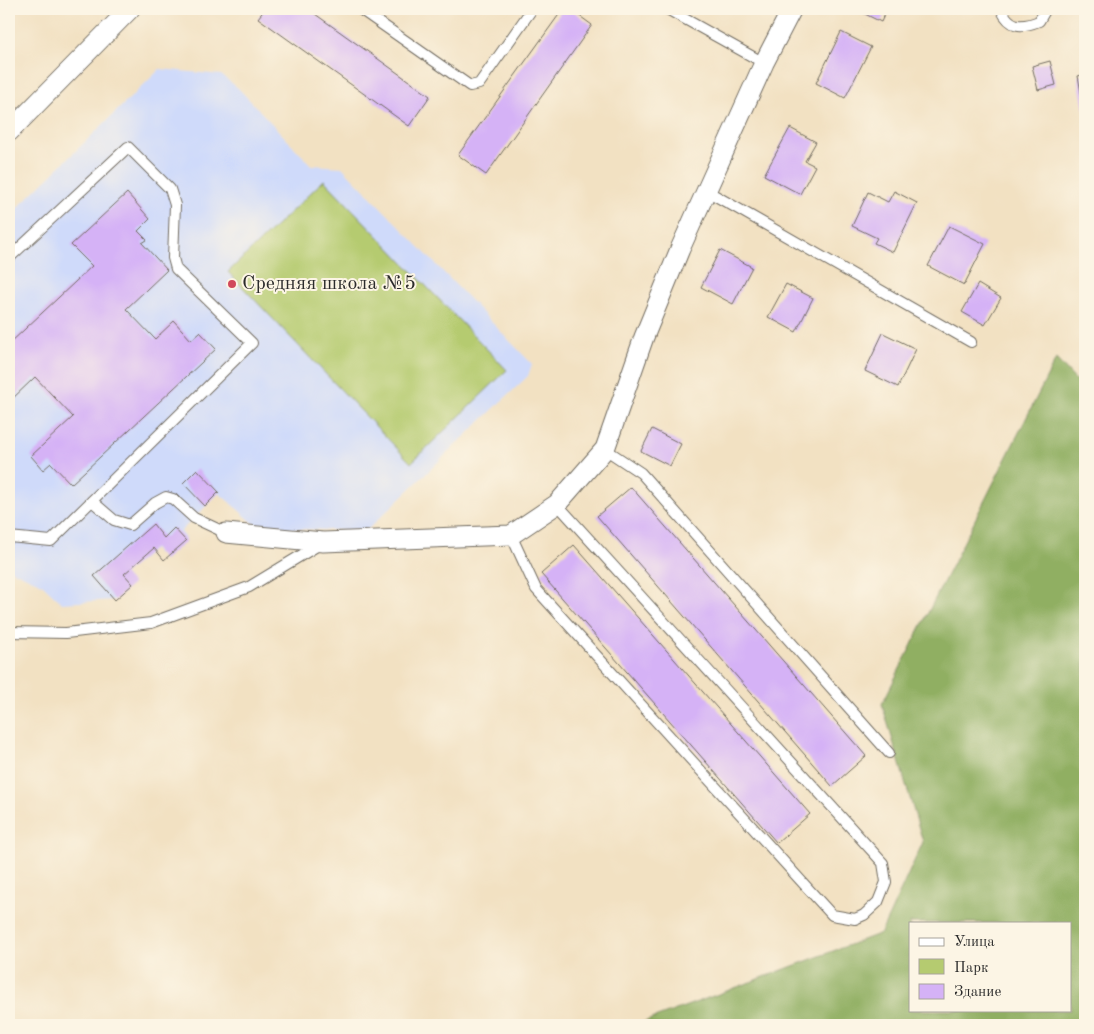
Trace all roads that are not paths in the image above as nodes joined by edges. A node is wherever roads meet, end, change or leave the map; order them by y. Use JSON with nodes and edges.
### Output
{"nodes":[{"id":1,"x":130,"y":9,"type":"edge"},
{"id":2,"x":360,"y":9,"type":"edge"},
{"id":3,"x":532,"y":9,"type":"edge"},
{"id":4,"x":667,"y":9,"type":"edge"},
{"id":5,"x":792,"y":9,"type":"edge"},
{"id":6,"x":1001,"y":9,"type":"edge"},
{"id":7,"x":1046,"y":9,"type":"edge"},
{"id":8,"x":764,"y":64,"type":"junction"},
{"id":9,"x":9,"y":132,"type":"edge"},
{"id":10,"x":707,"y":191,"type":"junction"},
{"id":11,"x":9,"y":258,"type":"edge"},
{"id":12,"x":972,"y":342,"type":"dead end"},
{"id":13,"x":605,"y":449,"type":"junction"},
{"id":14,"x":92,"y":501,"type":"junction"},
{"id":15,"x":557,"y":504,"type":"junction"},
{"id":16,"x":226,"y":533,"type":"joint"},
{"id":17,"x":511,"y":535,"type":"junction"},
{"id":18,"x":9,"y":537,"type":"edge"},
{"id":19,"x":324,"y":542,"type":"junction"},
{"id":20,"x":9,"y":632,"type":"edge"},
{"id":21,"x":889,"y":753,"type":"dead end"}],
"edges":[{"from":1,"to":9,"type":"street"},
{"from":2,"to":3,"type":"lane"},
{"from":4,"to":8,"type":"lane"},
{"from":5,"to":8,"type":"street"},
{"from":6,"to":7,"type":"lane"},
{"from":8,"to":10,"type":"street"},
{"from":10,"to":12,"type":"lane"},
{"from":10,"to":13,"type":"street"},
{"from":11,"to":14,"type":"lane"},
{"from":13,"to":15,"type":"street"},
{"from":13,"to":21,"type":"lane"},
{"from":14,"to":16,"type":"lane"},
{"from":14,"to":18,"type":"lane"},
{"from":15,"to":17,"type":"street"},
{"from":15,"to":17,"type":"lane"},
{"from":16,"to":19,"type":"street"},
{"from":17,"to":19,"type":"street"},
{"from":19,"to":20,"type":"lane"}]}
